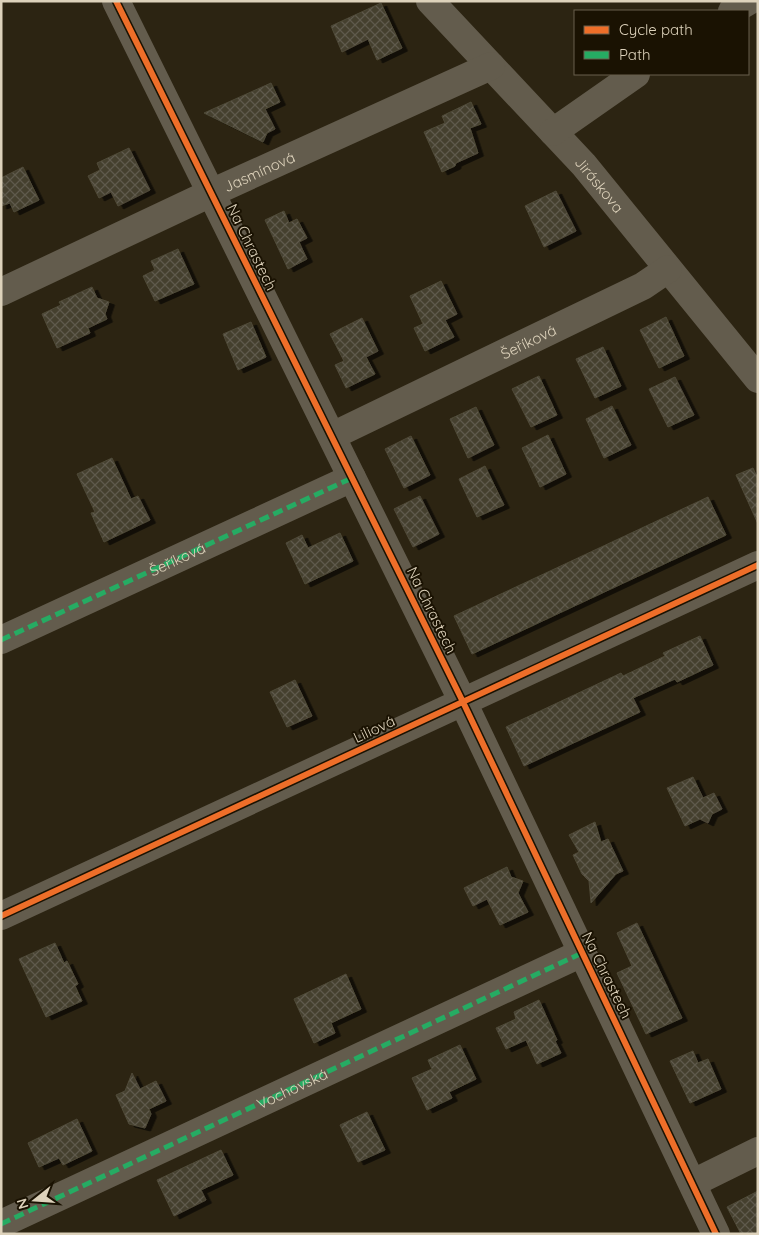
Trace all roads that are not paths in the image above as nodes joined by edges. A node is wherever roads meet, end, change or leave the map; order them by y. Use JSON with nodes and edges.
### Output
{"nodes":[{"id":1,"x":116,"y":1,"type":"edge"},
{"id":2,"x":430,"y":1,"type":"edge"},
{"id":3,"x":748,"y":1,"type":"edge"},
{"id":4,"x":734,"y":10,"type":"edge"},
{"id":5,"x":491,"y":66,"type":"junction"},
{"id":6,"x":635,"y":75,"type":"edge"},
{"id":7,"x":553,"y":132,"type":"junction"},
{"id":8,"x":211,"y":193,"type":"junction"},
{"id":9,"x":668,"y":269,"type":"junction"},
{"id":10,"x":1,"y":292,"type":"edge"},
{"id":11,"x":758,"y":379,"type":"edge"},
{"id":12,"x":332,"y":436,"type":"junction"},
{"id":13,"x":352,"y":478,"type":"junction"},
{"id":14,"x":758,"y":564,"type":"edge"},
{"id":15,"x":1,"y":640,"type":"edge"},
{"id":16,"x":463,"y":702,"type":"junction"},
{"id":17,"x":1,"y":916,"type":"edge"},
{"id":18,"x":582,"y":953,"type":"junction"},
{"id":19,"x":758,"y":1151,"type":"edge"},
{"id":20,"x":693,"y":1182,"type":"junction"},
{"id":21,"x":1,"y":1224,"type":"edge"},
{"id":22,"x":716,"y":1234,"type":"edge"}],
"edges":[{"from":1,"to":8,"type":"street","name":"Na Chrastech"},
{"from":2,"to":5,"type":"street","name":"Jiráskova"},
{"from":3,"to":4,"type":"street"},
{"from":5,"to":7,"type":"street","name":"Jiráskova"},
{"from":5,"to":8,"type":"street","name":"Jasmínová"},
{"from":6,"to":7,"type":"street"},
{"from":7,"to":9,"type":"street","name":"Jiráskova"},
{"from":8,"to":10,"type":"street","name":"Jasmínová"},
{"from":8,"to":12,"type":"street","name":"Na Chrastech"},
{"from":9,"to":11,"type":"street","name":"Jiráskova"},
{"from":9,"to":12,"type":"street","name":"Šeříková"},
{"from":12,"to":13,"type":"street","name":"Na Chrastech"},
{"from":13,"to":15,"type":"street","name":"Šeříková"},
{"from":13,"to":16,"type":"street","name":"Na Chrastech"},
{"from":14,"to":16,"type":"street","name":"Liliová"},
{"from":16,"to":17,"type":"street","name":"Liliová"},
{"from":16,"to":18,"type":"street","name":"Na Chrastech"},
{"from":18,"to":20,"type":"street","name":"Na Chrastech"},
{"from":18,"to":21,"type":"street","name":"Vochovská"},
{"from":19,"to":20,"type":"street"},
{"from":20,"to":22,"type":"street","name":"Na Chrastech"}]}
